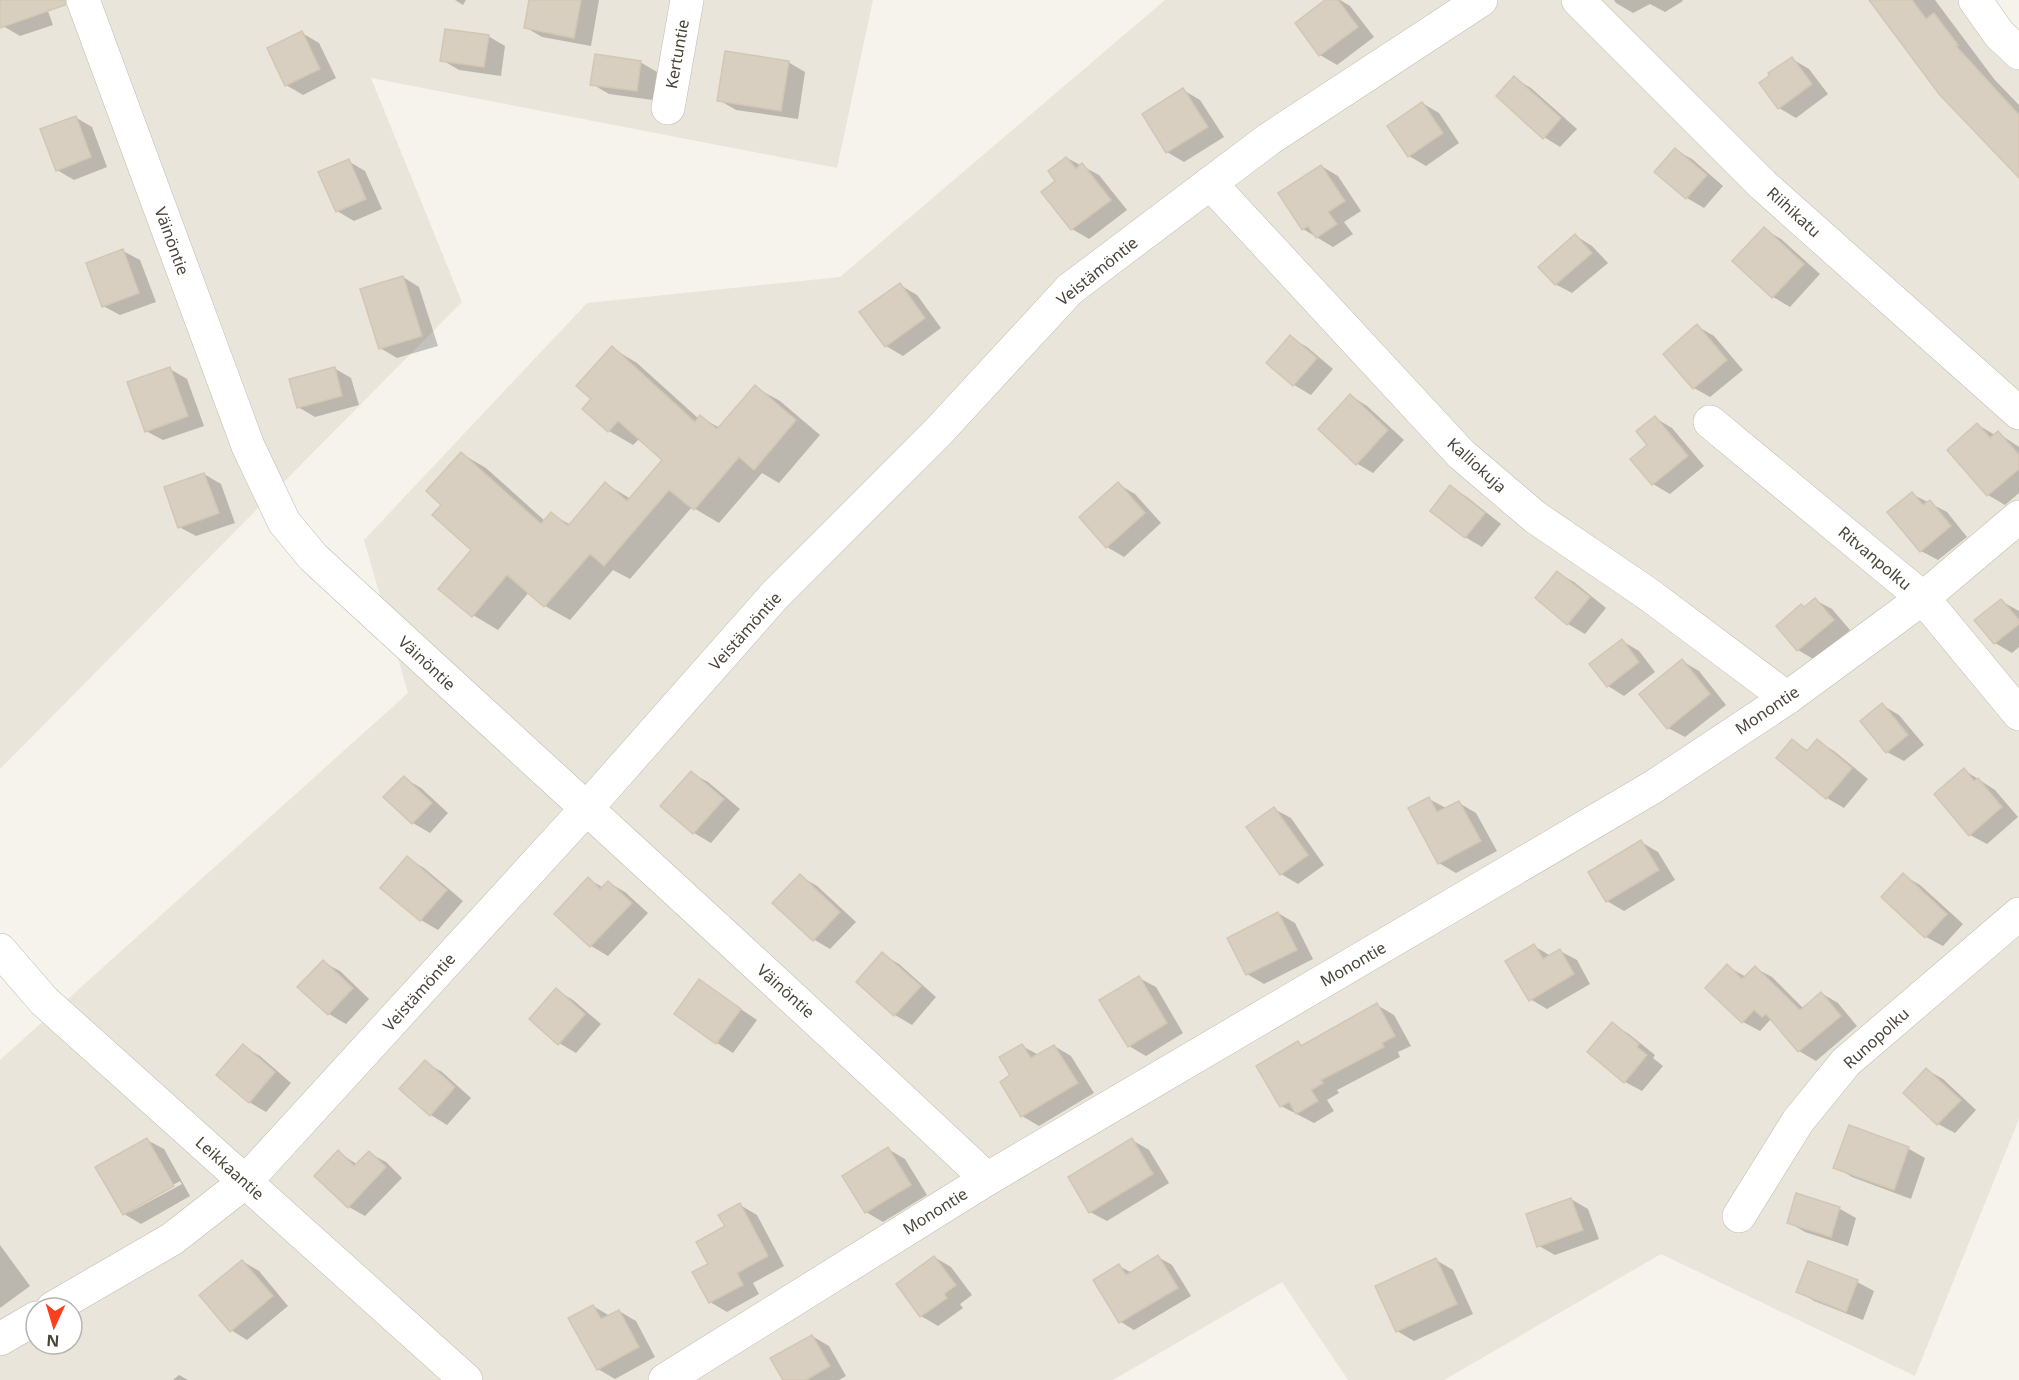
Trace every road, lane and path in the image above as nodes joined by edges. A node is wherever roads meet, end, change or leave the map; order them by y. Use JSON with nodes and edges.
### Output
{"nodes":[{"id":1,"x":84,"y":0,"type":"edge"},
{"id":2,"x":687,"y":0,"type":"edge"},
{"id":3,"x":1480,"y":0,"type":"edge"},
{"id":4,"x":1578,"y":0,"type":"edge"},
{"id":5,"x":1975,"y":0,"type":"edge"},
{"id":6,"x":2019,"y":53,"type":"edge"},
{"id":7,"x":668,"y":108,"type":"dead end"},
{"id":8,"x":1210,"y":183,"type":"junction"},
{"id":9,"x":2019,"y":413,"type":"edge"},
{"id":10,"x":1710,"y":422,"type":"dead end"},
{"id":11,"x":2019,"y":517,"type":"edge"},
{"id":12,"x":1923,"y":598,"type":"junction"},
{"id":13,"x":1787,"y":698,"type":"junction"},
{"id":14,"x":2019,"y":714,"type":"edge"},
{"id":15,"x":586,"y":809,"type":"junction"},
{"id":16,"x":2019,"y":914,"type":"edge"},
{"id":17,"x":0,"y":950,"type":"edge"},
{"id":18,"x":987,"y":1179,"type":"junction"},
{"id":19,"x":245,"y":1182,"type":"junction"},
{"id":20,"x":1739,"y":1216,"type":"dead end"},
{"id":21,"x":74,"y":1296,"type":"edge"},
{"id":22,"x":24,"y":1325,"type":"edge"},
{"id":23,"x":0,"y":1339,"type":"edge"},
{"id":24,"x":466,"y":1380,"type":"edge"},
{"id":25,"x":665,"y":1380,"type":"edge"}],
"edges":[{"from":1,"to":15,"type":"street","name":"Väinöntie"},
{"from":2,"to":7,"type":"street","name":"Kertuntie"},
{"from":3,"to":8,"type":"street","name":"Veistämöntie"},
{"from":4,"to":9,"type":"street","name":"Riihikatu"},
{"from":5,"to":6,"type":"street"},
{"from":8,"to":13,"type":"street","name":"Kalliokuja"},
{"from":8,"to":15,"type":"street","name":"Veistämöntie"},
{"from":10,"to":12,"type":"street","name":"Ritvanpolku"},
{"from":11,"to":12,"type":"street","name":"Monontie"},
{"from":12,"to":13,"type":"street","name":"Monontie"},
{"from":12,"to":14,"type":"street","name":"Ritvanpolku"},
{"from":13,"to":18,"type":"street","name":"Monontie"},
{"from":15,"to":18,"type":"street","name":"Väinöntie"},
{"from":15,"to":19,"type":"street","name":"Veistämöntie"},
{"from":16,"to":20,"type":"street","name":"Runopolku"},
{"from":17,"to":19,"type":"street","name":"Leikkaantie"},
{"from":18,"to":25,"type":"street","name":"Monontie"},
{"from":19,"to":21,"type":"street","name":"Veistämöntie"},
{"from":19,"to":24,"type":"street","name":"Leikkaantie"},
{"from":22,"to":23,"type":"street"}]}
